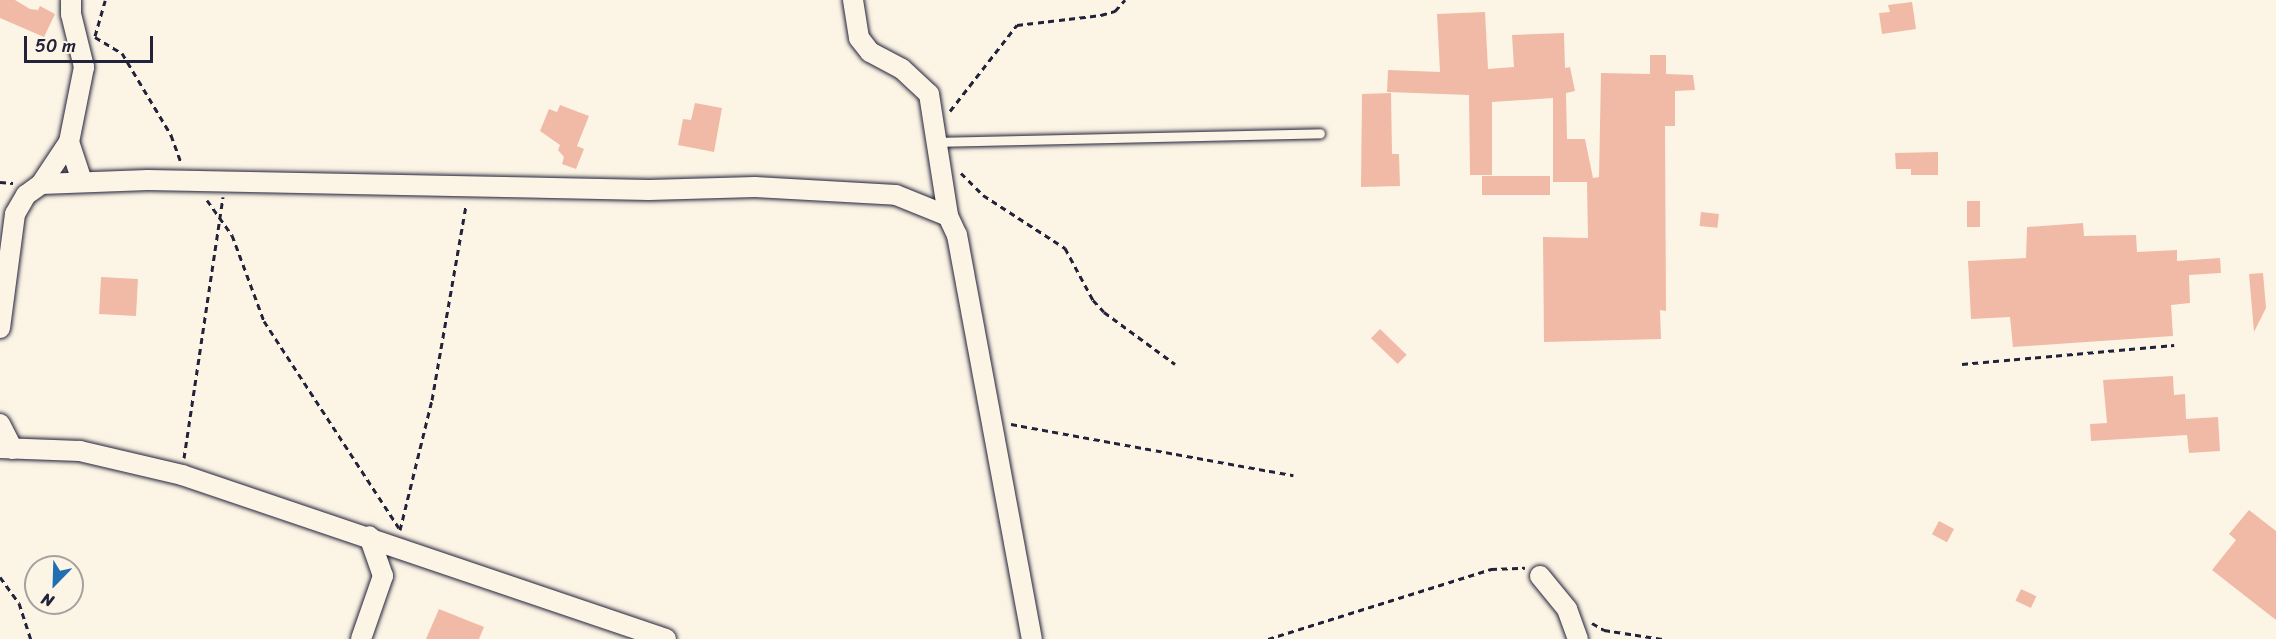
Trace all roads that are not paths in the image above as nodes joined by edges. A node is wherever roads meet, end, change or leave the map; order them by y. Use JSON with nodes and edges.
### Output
{"nodes":[{"id":1,"x":71,"y":0,"type":"edge"},
{"id":2,"x":853,"y":0,"type":"edge"},
{"id":3,"x":1320,"y":133,"type":"dead end"},
{"id":4,"x":69,"y":142,"type":"junction"},
{"id":5,"x":938,"y":143,"type":"junction"},
{"id":6,"x":82,"y":181,"type":"junction"},
{"id":7,"x":41,"y":184,"type":"junction"},
{"id":8,"x":948,"y":216,"type":"junction"},
{"id":9,"x":0,"y":328,"type":"edge"},
{"id":10,"x":0,"y":424,"type":"edge"},
{"id":11,"x":7,"y":449,"type":"edge"},
{"id":12,"x":369,"y":536,"type":"junction"},
{"id":13,"x":401,"y":544,"type":"junction"},
{"id":14,"x":383,"y":576,"type":"junction"},
{"id":15,"x":1540,"y":576,"type":"road end"},
{"id":16,"x":361,"y":639,"type":"edge"},
{"id":17,"x":666,"y":639,"type":"edge"},
{"id":18,"x":1032,"y":639,"type":"edge"},
{"id":19,"x":1578,"y":639,"type":"edge"}],
"edges":[{"from":1,"to":4,"type":"street"},
{"from":2,"to":5,"type":"street"},
{"from":3,"to":5,"type":"lane"},
{"from":4,"to":6,"type":"street"},
{"from":4,"to":7,"type":"street"},
{"from":5,"to":8,"type":"street"},
{"from":6,"to":7,"type":"street"},
{"from":6,"to":8,"type":"street"},
{"from":7,"to":9,"type":"street"},
{"from":8,"to":18,"type":"street"},
{"from":10,"to":11,"type":"street"},
{"from":11,"to":12,"type":"street"},
{"from":12,"to":13,"type":"street"},
{"from":12,"to":14,"type":"street"},
{"from":13,"to":14,"type":"street"},
{"from":13,"to":17,"type":"street"},
{"from":14,"to":16,"type":"street"},
{"from":15,"to":19,"type":"street"}]}
